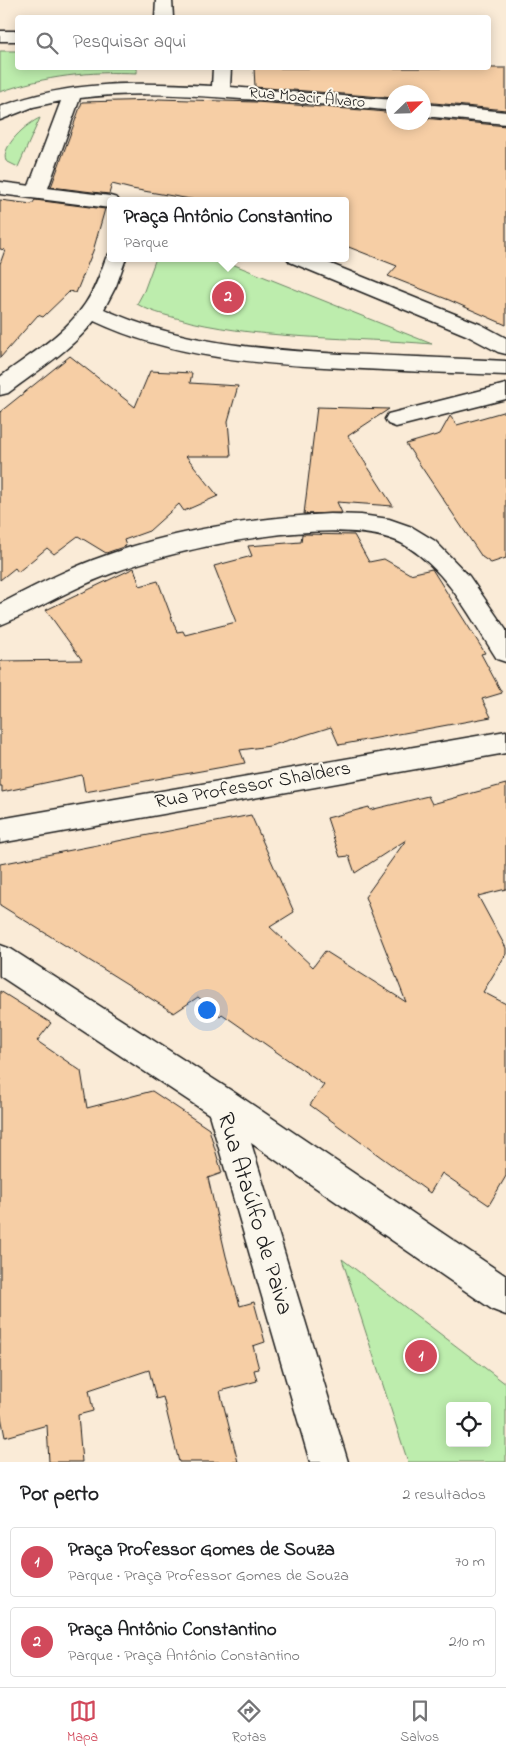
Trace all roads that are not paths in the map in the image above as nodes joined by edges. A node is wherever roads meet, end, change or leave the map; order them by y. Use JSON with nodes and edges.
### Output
{"nodes":[{"id":1,"x":164,"y":0,"type":"edge"},
{"id":2,"x":164,"y":15,"type":"edge"},
{"id":3,"x":0,"y":36,"type":"edge"},
{"id":4,"x":15,"y":36,"type":"edge"},
{"id":5,"x":222,"y":70,"type":"edge"},
{"id":6,"x":73,"y":92,"type":"junction"},
{"id":7,"x":221,"y":92,"type":"junction"},
{"id":8,"x":386,"y":105,"type":"edge"},
{"id":9,"x":431,"y":111,"type":"edge"},
{"id":10,"x":0,"y":114,"type":"edge"},
{"id":11,"x":478,"y":117,"type":"junction"},
{"id":12,"x":506,"y":118,"type":"edge"},
{"id":13,"x":506,"y":131,"type":"edge"},
{"id":14,"x":0,"y":188,"type":"edge"},
{"id":15,"x":37,"y":191,"type":"junction"},
{"id":16,"x":107,"y":202,"type":"edge"},
{"id":17,"x":115,"y":262,"type":"edge"},
{"id":18,"x":307,"y":262,"type":"edge"},
{"id":19,"x":91,"y":311,"type":"junction"},
{"id":20,"x":506,"y":347,"type":"edge"},
{"id":21,"x":506,"y":368,"type":"edge"},
{"id":22,"x":0,"y":388,"type":"edge"},
{"id":23,"x":506,"y":391,"type":"edge"},
{"id":24,"x":396,"y":419,"type":"dead end"},
{"id":25,"x":0,"y":614,"type":"edge"},
{"id":26,"x":506,"y":652,"type":"edge"},
{"id":27,"x":506,"y":742,"type":"edge"},
{"id":28,"x":0,"y":831,"type":"edge"},
{"id":29,"x":0,"y":959,"type":"edge"},
{"id":30,"x":223,"y":1104,"type":"junction"},
{"id":31,"x":506,"y":1297,"type":"edge"},
{"id":32,"x":328,"y":1462,"type":"edge"}],
"edges":[{"from":1,"to":2,"type":"street"},
{"from":3,"to":4,"type":"street"},
{"from":5,"to":7,"type":"street"},
{"from":6,"to":7,"type":"street","name":"Rua Moacir Álvaro"},
{"from":6,"to":10,"type":"street","name":"Rua Moacir Álvaro"},
{"from":6,"to":15,"type":"street"},
{"from":7,"to":8,"type":"street","name":"Rua Moacir Álvaro"},
{"from":9,"to":11,"type":"street"},
{"from":11,"to":12,"type":"street"},
{"from":11,"to":13,"type":"street"},
{"from":14,"to":15,"type":"street"},
{"from":15,"to":16,"type":"street"},
{"from":17,"to":19,"type":"street"},
{"from":18,"to":20,"type":"street"},
{"from":19,"to":21,"type":"street"},
{"from":19,"to":22,"type":"street"},
{"from":23,"to":24,"type":"street"},
{"from":25,"to":26,"type":"street"},
{"from":27,"to":28,"type":"street","name":"Rua Professor Shalders"},
{"from":29,"to":30,"type":"street","name":"Rua Ataúlfo de Paiva"},
{"from":30,"to":31,"type":"street"},
{"from":30,"to":32,"type":"street","name":"Rua Ataúlfo de Paiva"}]}
